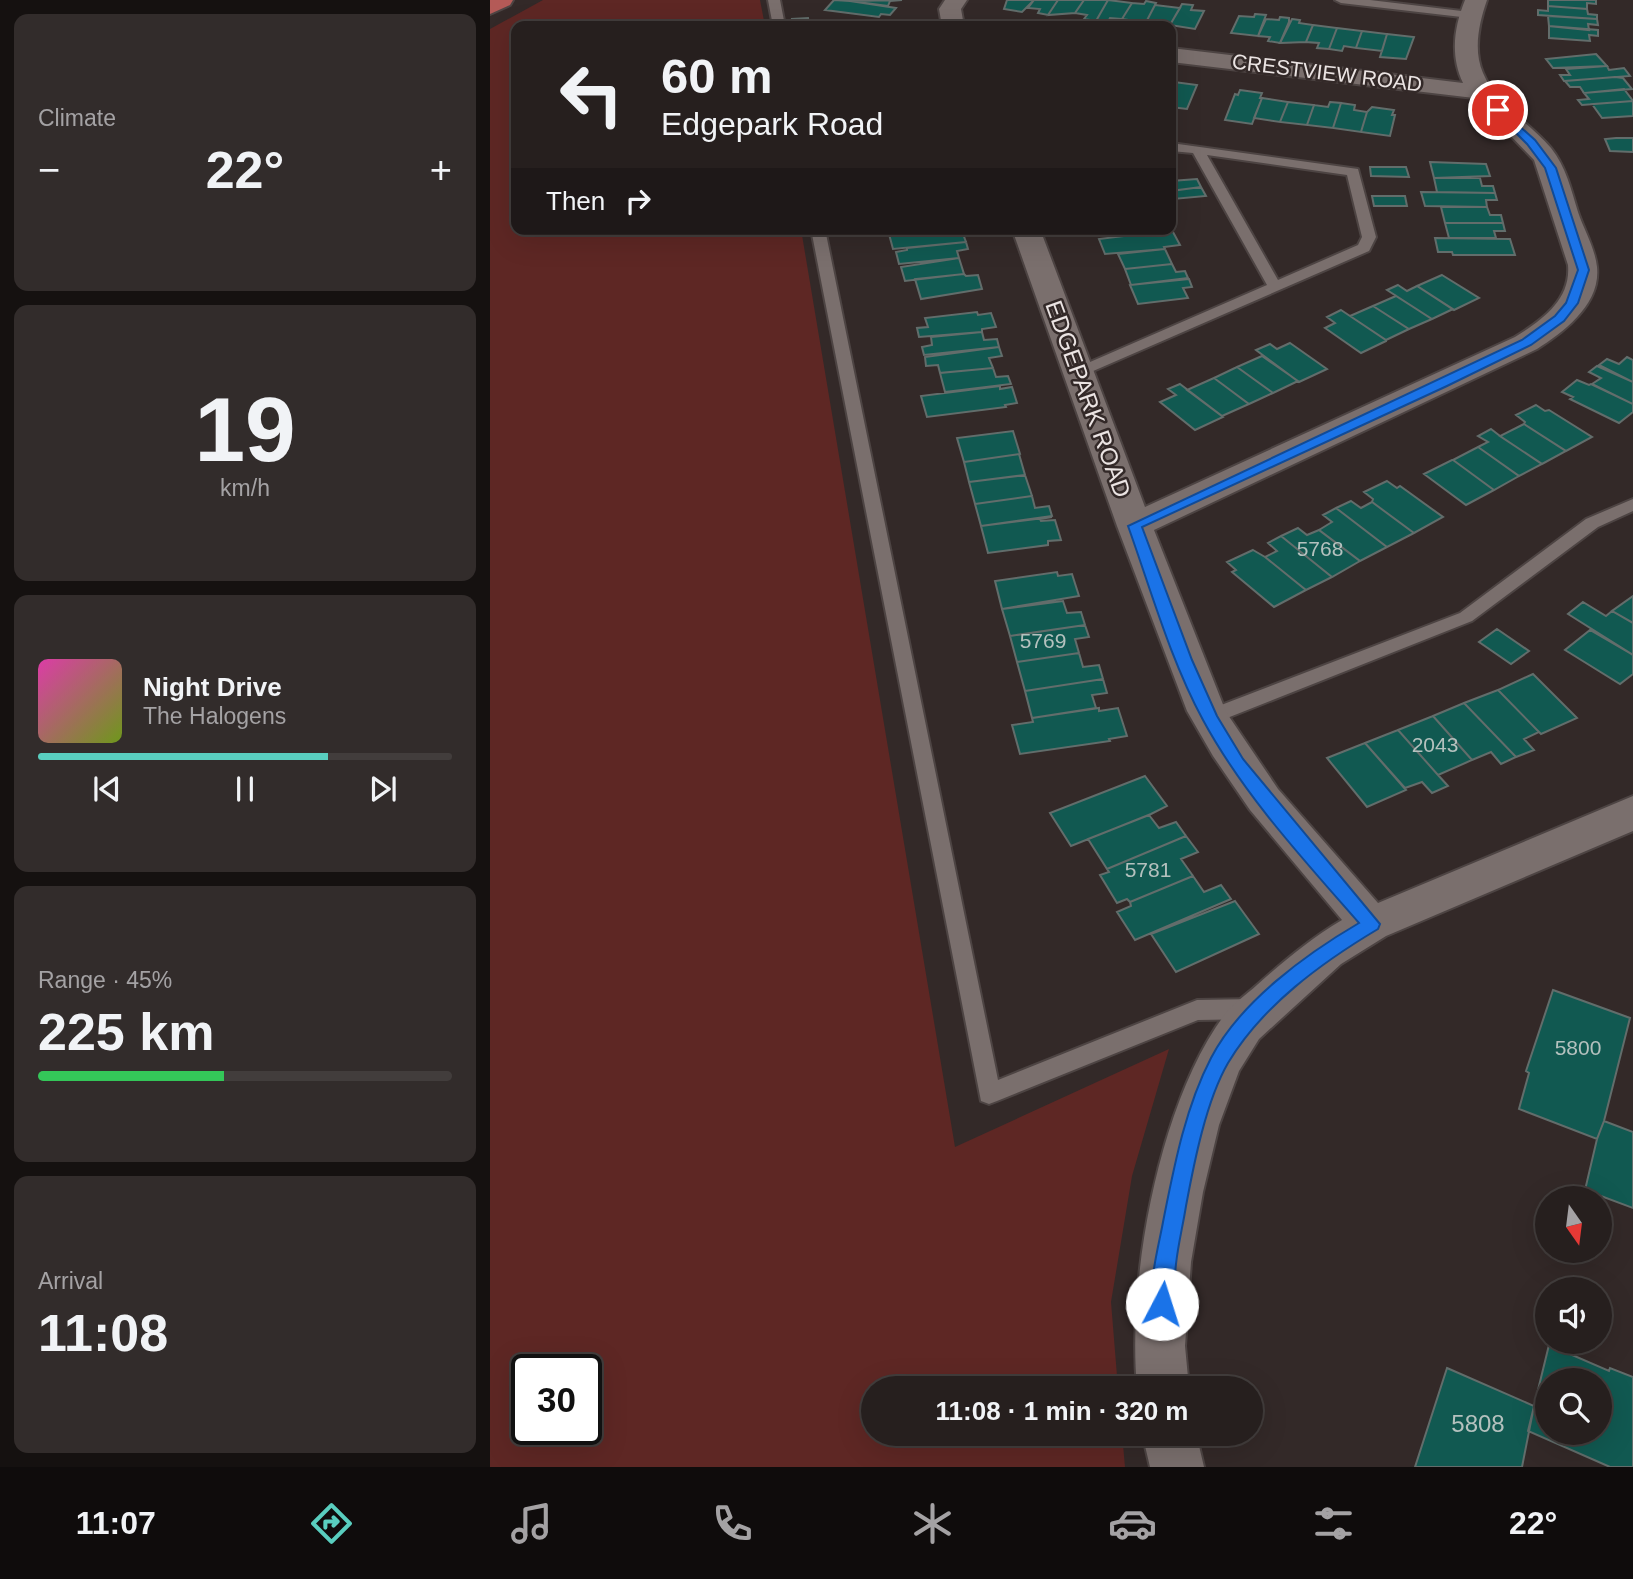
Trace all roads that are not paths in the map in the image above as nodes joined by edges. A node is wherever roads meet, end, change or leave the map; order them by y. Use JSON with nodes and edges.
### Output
{"nodes":[{"id":1,"x":502,"y":0,"type":"edge"},
{"id":2,"x":774,"y":0,"type":"edge"},
{"id":3,"x":956,"y":0,"type":"edge"},
{"id":4,"x":1341,"y":0,"type":"edge"},
{"id":5,"x":490,"y":6,"type":"edge"},
{"id":6,"x":1473,"y":8,"type":"edge"},
{"id":7,"x":778,"y":21,"type":"edge"},
{"id":8,"x":952,"y":21,"type":"edge"},
{"id":9,"x":1176,"y":56,"type":"edge"},
{"id":10,"x":1482,"y":92,"type":"junction"},
{"id":11,"x":1176,"y":147,"type":"edge"},
{"id":12,"x":1198,"y":149,"type":"junction"},
{"id":13,"x":819,"y":235,"type":"edge"},
{"id":14,"x":1028,"y":235,"type":"edge"},
{"id":15,"x":1275,"y":287,"type":"junction"},
{"id":16,"x":1079,"y":372,"type":"junction"},
{"id":17,"x":1633,"y":503,"type":"edge"},
{"id":18,"x":1135,"y":526,"type":"junction"},
{"id":19,"x":1210,"y":717,"type":"junction"},
{"id":20,"x":1633,"y":812,"type":"edge"},
{"id":21,"x":1371,"y":924,"type":"junction"},
{"id":22,"x":1260,"y":1009,"type":"junction"},
{"id":23,"x":1162,"y":1376,"type":"edge"},
{"id":24,"x":1172,"y":1446,"type":"edge"},
{"id":25,"x":1177,"y":1467,"type":"edge"}],
"edges":[{"from":1,"to":5,"type":"main road"},
{"from":2,"to":7,"type":"lane"},
{"from":3,"to":8,"type":"street"},
{"from":4,"to":6,"type":"lane"},
{"from":6,"to":10,"type":"street"},
{"from":9,"to":10,"type":"street","name":"CRESTVIEW ROAD"},
{"from":10,"to":18,"type":"street"},
{"from":11,"to":12,"type":"lane"},
{"from":12,"to":15,"type":"lane"},
{"from":12,"to":15,"type":"lane"},
{"from":13,"to":22,"type":"lane"},
{"from":14,"to":16,"type":"street","name":"EDGEPARK ROAD"},
{"from":15,"to":16,"type":"lane"},
{"from":16,"to":18,"type":"street","name":"EDGEPARK ROAD"},
{"from":17,"to":19,"type":"lane"},
{"from":18,"to":19,"type":"street","name":"EDGEPARK ROAD"},
{"from":19,"to":21,"type":"street","name":"EDGEPARK ROAD"},
{"from":20,"to":21,"type":"street"},
{"from":21,"to":22,"type":"street"},
{"from":22,"to":23,"type":"street"},
{"from":24,"to":25,"type":"street"}]}
